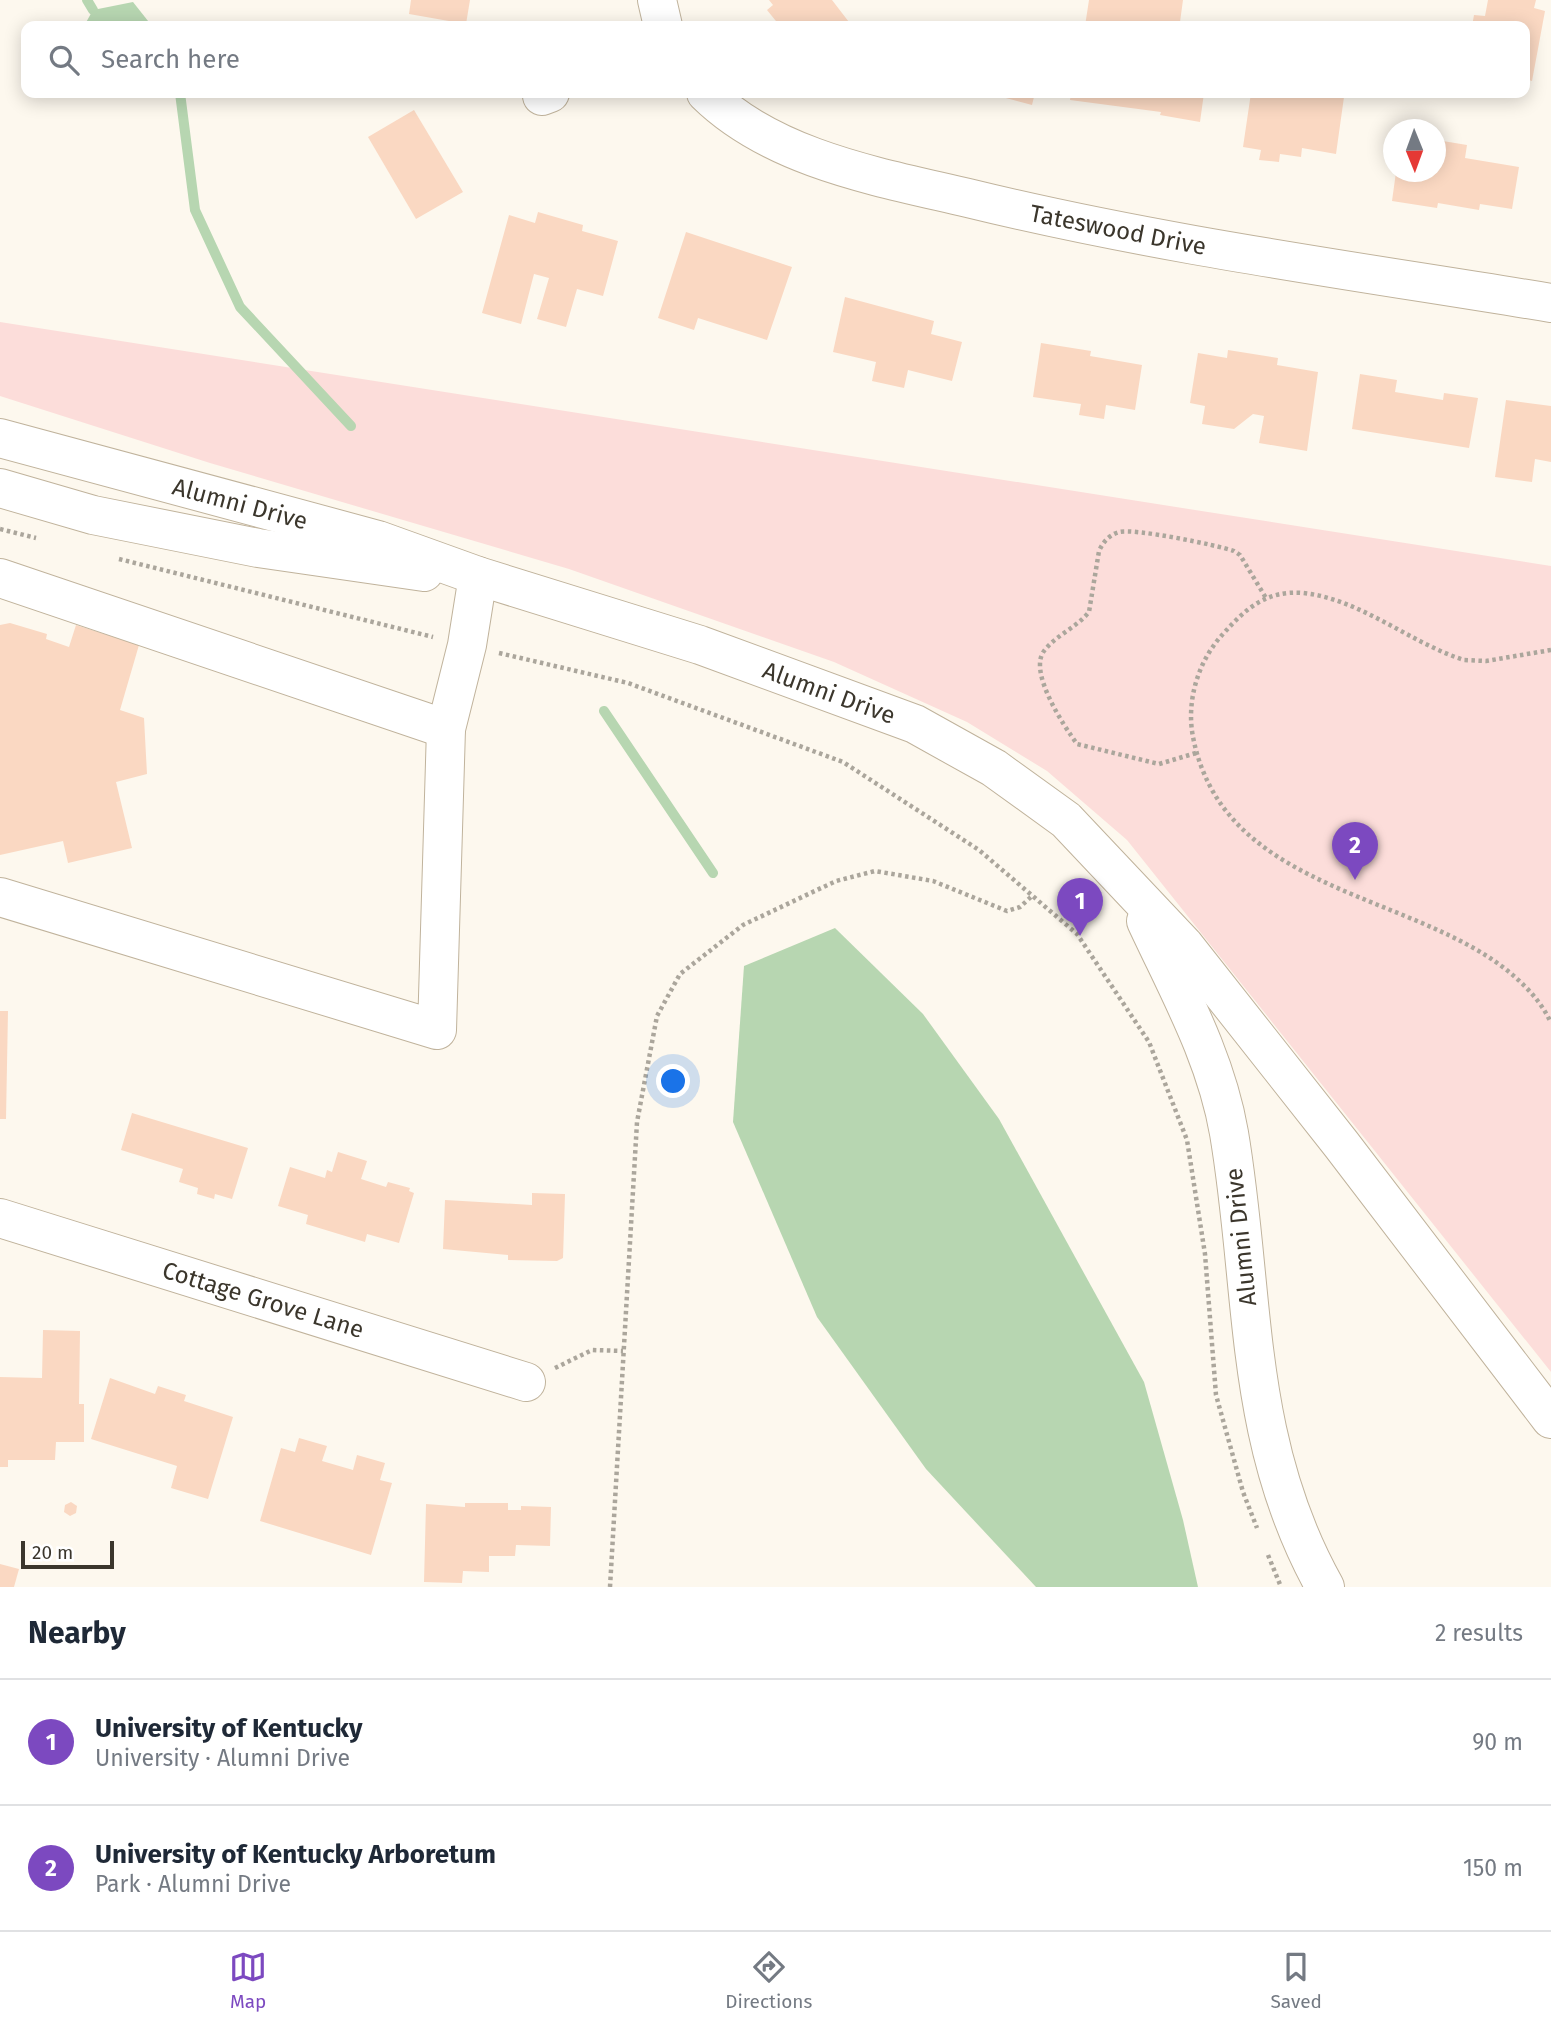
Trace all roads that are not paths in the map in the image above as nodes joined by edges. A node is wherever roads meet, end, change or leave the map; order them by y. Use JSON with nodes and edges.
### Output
{"nodes":[{"id":1,"x":657,"y":0,"type":"edge"},
{"id":2,"x":662,"y":21,"type":"edge"},
{"id":3,"x":711,"y":98,"type":"edge"},
{"id":4,"x":1551,"y":303,"type":"edge"},
{"id":5,"x":0,"y":438,"type":"edge"},
{"id":6,"x":0,"y":488,"type":"edge"},
{"id":7,"x":478,"y":576,"type":"junction"},
{"id":8,"x":0,"y":578,"type":"edge"},
{"id":9,"x":446,"y":729,"type":"junction"},
{"id":10,"x":1133,"y":893,"type":"junction"},
{"id":11,"x":0,"y":897,"type":"edge"},
{"id":12,"x":0,"y":1218,"type":"edge"},
{"id":13,"x":526,"y":1382,"type":"road end"},
{"id":14,"x":1551,"y":1419,"type":"edge"},
{"id":15,"x":1325,"y":1587,"type":"edge"}],
"edges":[{"from":1,"to":2,"type":"main road"},
{"from":3,"to":4,"type":"main road","name":"Tateswood Drive"},
{"from":5,"to":7,"type":"main road","name":"Alumni Drive"},
{"from":6,"to":7,"type":"main road","name":"Alumni Drive"},
{"from":7,"to":9,"type":"main road"},
{"from":7,"to":10,"type":"main road","name":"Alumni Drive"},
{"from":8,"to":9,"type":"main road"},
{"from":9,"to":11,"type":"main road"},
{"from":10,"to":14,"type":"main road","name":"Alumni Drive"},
{"from":10,"to":15,"type":"main road","name":"Alumni Drive"},
{"from":12,"to":13,"type":"main road","name":"Cottage Grove Lane"}]}
